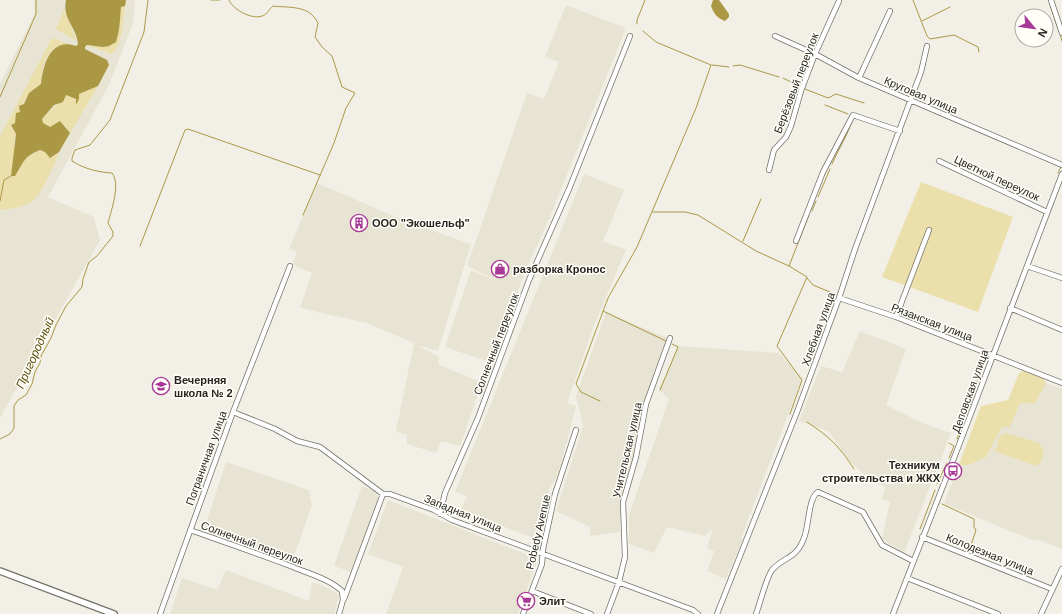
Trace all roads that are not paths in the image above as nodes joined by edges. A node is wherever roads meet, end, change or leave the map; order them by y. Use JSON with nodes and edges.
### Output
{"nodes":[{"id":1,"x":1051,"y":0,"type":"edge"},
{"id":2,"x":839,"y":1,"type":"dead end"},
{"id":3,"x":890,"y":11,"type":"dead end"},
{"id":4,"x":1062,"y":33,"type":"edge"},
{"id":5,"x":630,"y":36,"type":"dead end"},
{"id":6,"x":775,"y":36,"type":"dead end"},
{"id":7,"x":927,"y":46,"type":"dead end"},
{"id":8,"x":815,"y":54,"type":"junction"},
{"id":9,"x":859,"y":78,"type":"junction"},
{"id":10,"x":911,"y":101,"type":"junction"},
{"id":11,"x":900,"y":131,"type":"junction"},
{"id":12,"x":939,"y":161,"type":"dead end"},
{"id":13,"x":1062,"y":165,"type":"edge"},
{"id":14,"x":769,"y":170,"type":"dead end"},
{"id":15,"x":1062,"y":174,"type":"edge"},
{"id":16,"x":1047,"y":212,"type":"junction"},
{"id":17,"x":929,"y":230,"type":"dead end"},
{"id":18,"x":796,"y":241,"type":"dead end"},
{"id":19,"x":290,"y":266,"type":"dead end"},
{"id":20,"x":1026,"y":266,"type":"junction"},
{"id":21,"x":1062,"y":278,"type":"edge"},
{"id":22,"x":839,"y":298,"type":"junction"},
{"id":23,"x":1010,"y":308,"type":"junction"},
{"id":24,"x":896,"y":317,"type":"junction"},
{"id":25,"x":1062,"y":330,"type":"edge"},
{"id":26,"x":670,"y":338,"type":"dead end"},
{"id":27,"x":992,"y":355,"type":"junction"},
{"id":28,"x":1062,"y":383,"type":"edge"},
{"id":29,"x":233,"y":412,"type":"junction"},
{"id":30,"x":576,"y":430,"type":"dead end"},
{"id":31,"x":384,"y":494,"type":"junction"},
{"id":32,"x":440,"y":514,"type":"junction"},
{"id":33,"x":190,"y":530,"type":"junction"},
{"id":34,"x":922,"y":537,"type":"junction"},
{"id":35,"x":544,"y":555,"type":"junction"},
{"id":36,"x":913,"y":561,"type":"junction"},
{"id":37,"x":1062,"y":569,"type":"edge"},
{"id":38,"x":0,"y":572,"type":"edge"},
{"id":39,"x":907,"y":578,"type":"junction"},
{"id":40,"x":619,"y":582,"type":"junction"},
{"id":41,"x":1052,"y":589,"type":"junction"},
{"id":42,"x":532,"y":591,"type":"junction"},
{"id":43,"x":344,"y":600,"type":"junction"},
{"id":44,"x":692,"y":612,"type":"edge"},
{"id":45,"x":114,"y":614,"type":"edge"},
{"id":46,"x":160,"y":614,"type":"edge"},
{"id":47,"x":340,"y":614,"type":"edge"},
{"id":48,"x":523,"y":614,"type":"edge"},
{"id":49,"x":591,"y":614,"type":"edge"},
{"id":50,"x":606,"y":614,"type":"edge"},
{"id":51,"x":698,"y":614,"type":"edge"},
{"id":52,"x":717,"y":614,"type":"edge"},
{"id":53,"x":756,"y":614,"type":"edge"},
{"id":54,"x":893,"y":614,"type":"edge"},
{"id":55,"x":998,"y":614,"type":"edge"},
{"id":56,"x":1041,"y":614,"type":"edge"}],
"edges":[{"from":1,"to":4,"type":"street"},
{"from":2,"to":8,"type":"street","name":"Берёзовый переулок"},
{"from":3,"to":9,"type":"street"},
{"from":5,"to":32,"type":"street","name":"Солнечный переулок"},
{"from":6,"to":8,"type":"street","name":"Круговая улица"},
{"from":7,"to":10,"type":"street","name":"Хлебная улица"},
{"from":8,"to":9,"type":"street","name":"Круговая улица"},
{"from":8,"to":14,"type":"street","name":"Берёзовый переулок"},
{"from":9,"to":10,"type":"street","name":"Круговая улица"},
{"from":10,"to":11,"type":"street","name":"Хлебная улица"},
{"from":10,"to":13,"type":"street","name":"Круговая улица"},
{"from":11,"to":18,"type":"street"},
{"from":11,"to":22,"type":"street","name":"Хлебная улица"},
{"from":12,"to":16,"type":"street","name":"Цветной переулок"},
{"from":15,"to":16,"type":"street","name":"Деповская улица"},
{"from":16,"to":20,"type":"street","name":"Деповская улица"},
{"from":17,"to":24,"type":"street"},
{"from":19,"to":29,"type":"street","name":"Пограничная улица"},
{"from":20,"to":21,"type":"street"},
{"from":20,"to":23,"type":"street","name":"Деповская улица"},
{"from":22,"to":24,"type":"street","name":"Рязанская улица"},
{"from":22,"to":52,"type":"street","name":"Хлебная улица"},
{"from":23,"to":25,"type":"street"},
{"from":23,"to":27,"type":"street","name":"Деповская улица"},
{"from":24,"to":27,"type":"street","name":"Рязанская улица"},
{"from":26,"to":40,"type":"street","name":"Учительская улица"},
{"from":27,"to":28,"type":"street","name":"Рязанская улица"},
{"from":27,"to":34,"type":"street","name":"Деповская улица"},
{"from":29,"to":31,"type":"street","name":"Западная улица"},
{"from":29,"to":33,"type":"street","name":"Пограничная улица"},
{"from":30,"to":35,"type":"street","name":"Pobedy Avenue"},
{"from":31,"to":32,"type":"street","name":"Западная улица"},
{"from":31,"to":43,"type":"street"},
{"from":32,"to":35,"type":"street","name":"Западная улица"},
{"from":33,"to":43,"type":"street","name":"Солнечный переулок"},
{"from":33,"to":46,"type":"street","name":"Пограничная улица"},
{"from":34,"to":36,"type":"street","name":"Деповская улица"},
{"from":34,"to":41,"type":"street","name":"Колодезная улица"},
{"from":35,"to":40,"type":"street","name":"Западная улица"},
{"from":35,"to":42,"type":"street","name":"Pobedy Avenue"},
{"from":36,"to":39,"type":"street","name":"Деповская улица"},
{"from":36,"to":53,"type":"street"},
{"from":37,"to":41,"type":"street"},
{"from":38,"to":45,"type":"main road"},
{"from":39,"to":54,"type":"street","name":"Деповская улица"},
{"from":39,"to":55,"type":"street"},
{"from":40,"to":44,"type":"street","name":"Западная улица"},
{"from":40,"to":50,"type":"street","name":"Учительская улица"},
{"from":41,"to":56,"type":"street"},
{"from":42,"to":48,"type":"street","name":"Pobedy Avenue"},
{"from":42,"to":49,"type":"street"},
{"from":43,"to":47,"type":"street"},
{"from":44,"to":51,"type":"street","name":"Западная улица"}]}
